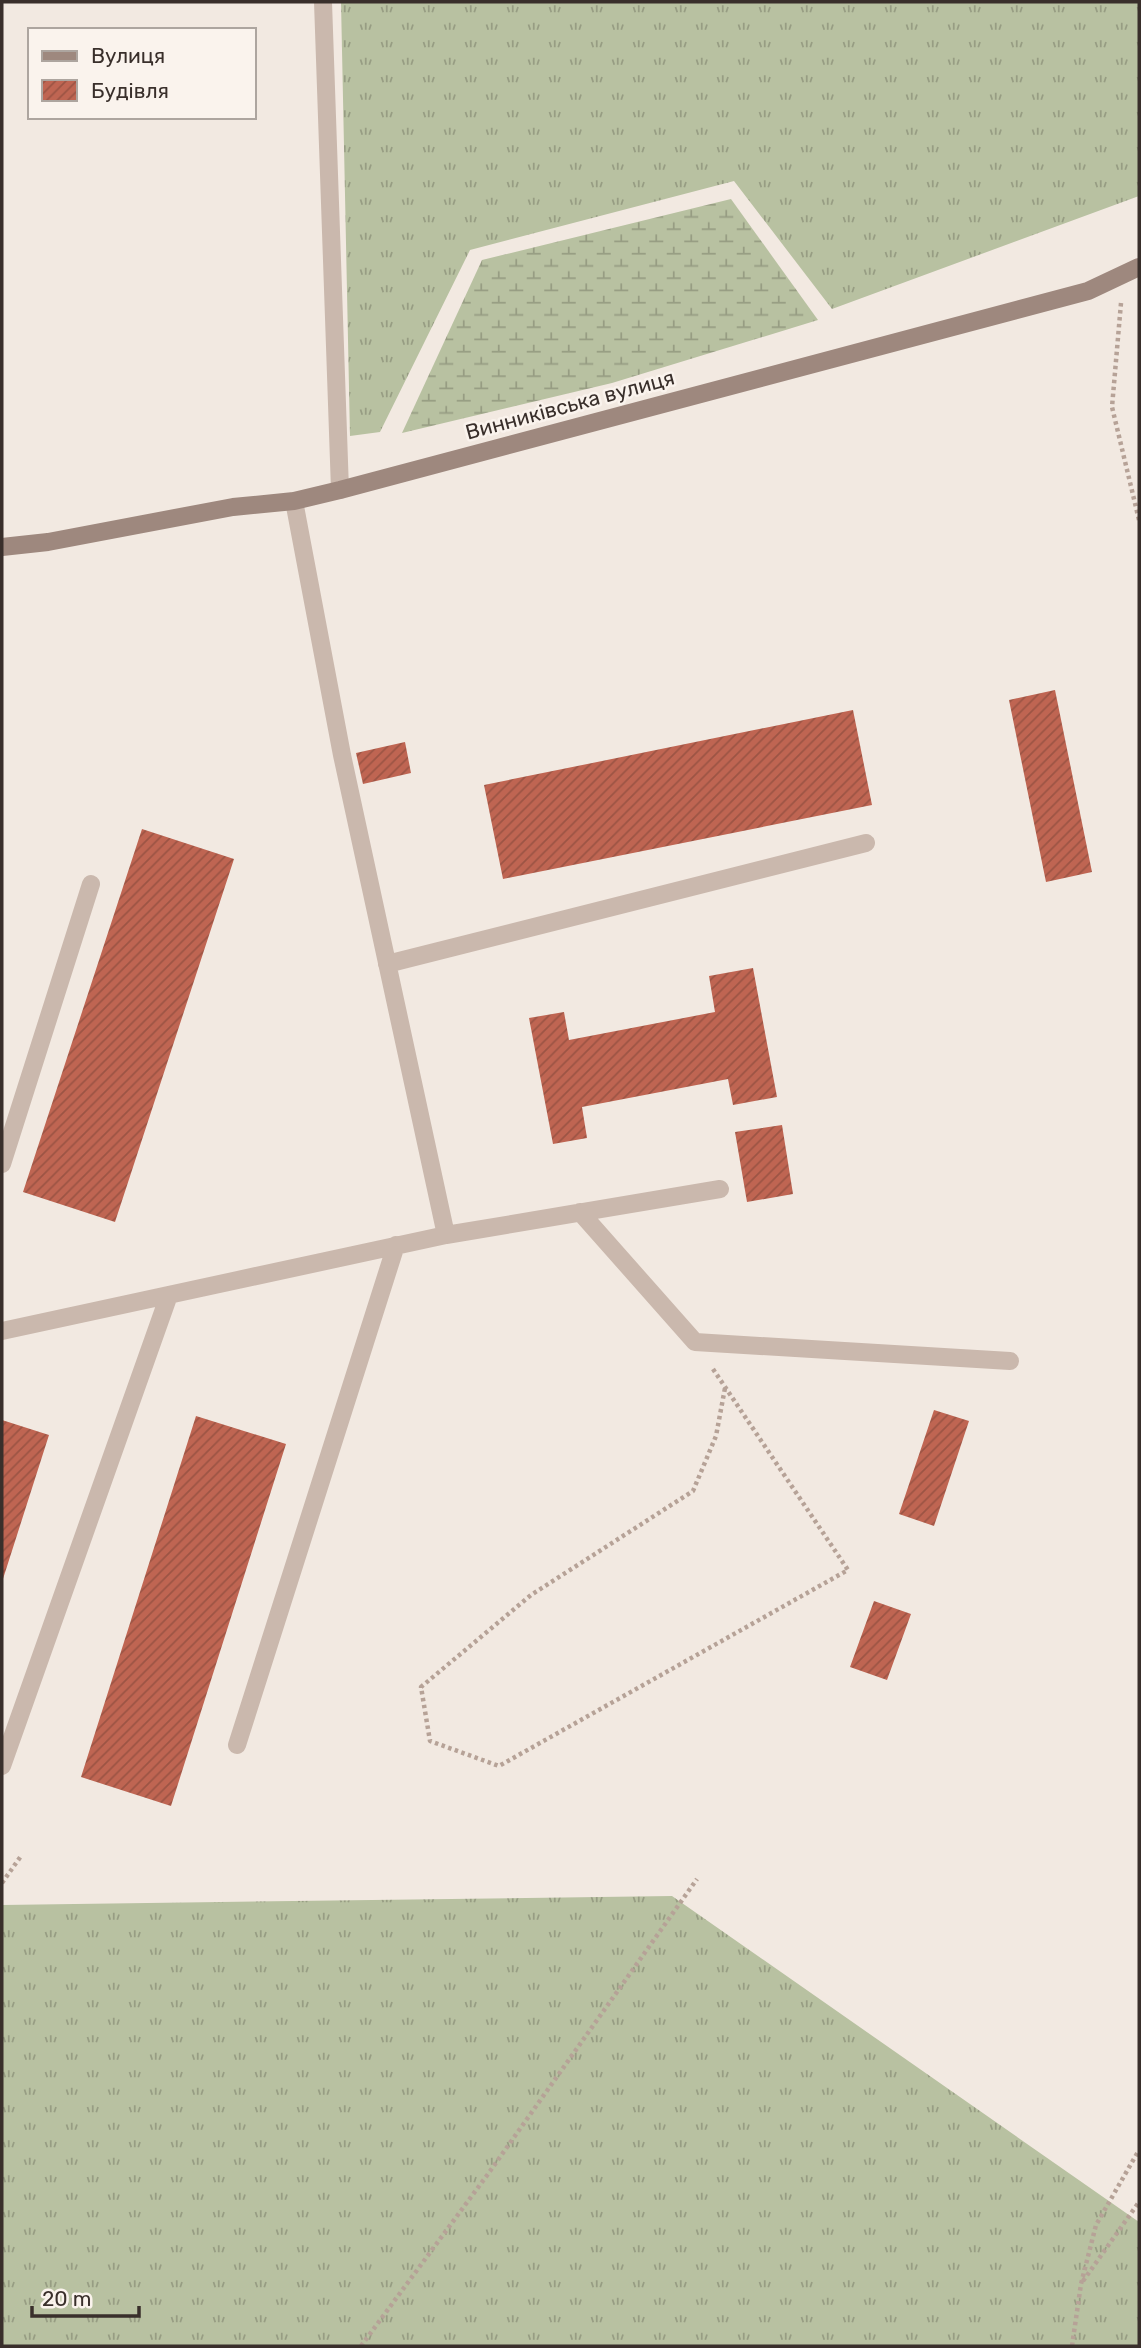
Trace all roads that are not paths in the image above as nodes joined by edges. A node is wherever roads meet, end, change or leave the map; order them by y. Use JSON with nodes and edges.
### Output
{"nodes":[{"id":1,"x":323,"y":2,"type":"edge"},
{"id":2,"x":1131,"y":271,"type":"edge"},
{"id":3,"x":340,"y":490,"type":"junction"},
{"id":4,"x":294,"y":501,"type":"junction"},
{"id":5,"x":2,"y":547,"type":"edge"},
{"id":6,"x":866,"y":843,"type":"dead end"},
{"id":7,"x":91,"y":884,"type":"dead end"},
{"id":8,"x":387,"y":964,"type":"junction"},
{"id":9,"x":2,"y":1164,"type":"edge"},
{"id":10,"x":720,"y":1189,"type":"dead end"},
{"id":11,"x":579,"y":1212,"type":"junction"},
{"id":12,"x":446,"y":1235,"type":"junction"},
{"id":13,"x":396,"y":1245,"type":"junction"},
{"id":14,"x":169,"y":1295,"type":"junction"},
{"id":15,"x":2,"y":1331,"type":"edge"},
{"id":16,"x":1010,"y":1361,"type":"dead end"},
{"id":17,"x":237,"y":1745,"type":"dead end"},
{"id":18,"x":2,"y":1766,"type":"edge"}],
"edges":[{"from":1,"to":3,"type":"street"},
{"from":2,"to":3,"type":"main road","name":"Винниківська вулиця"},
{"from":3,"to":4,"type":"main road","name":"Винниківська вулиця"},
{"from":4,"to":5,"type":"main road","name":"Винниківська вулиця"},
{"from":4,"to":8,"type":"street"},
{"from":6,"to":8,"type":"street"},
{"from":7,"to":9,"type":"street"},
{"from":8,"to":12,"type":"street"},
{"from":10,"to":11,"type":"street"},
{"from":11,"to":12,"type":"street"},
{"from":11,"to":16,"type":"street"},
{"from":12,"to":13,"type":"street"},
{"from":13,"to":14,"type":"street"},
{"from":13,"to":17,"type":"street"},
{"from":14,"to":15,"type":"street"},
{"from":14,"to":18,"type":"street"}]}
